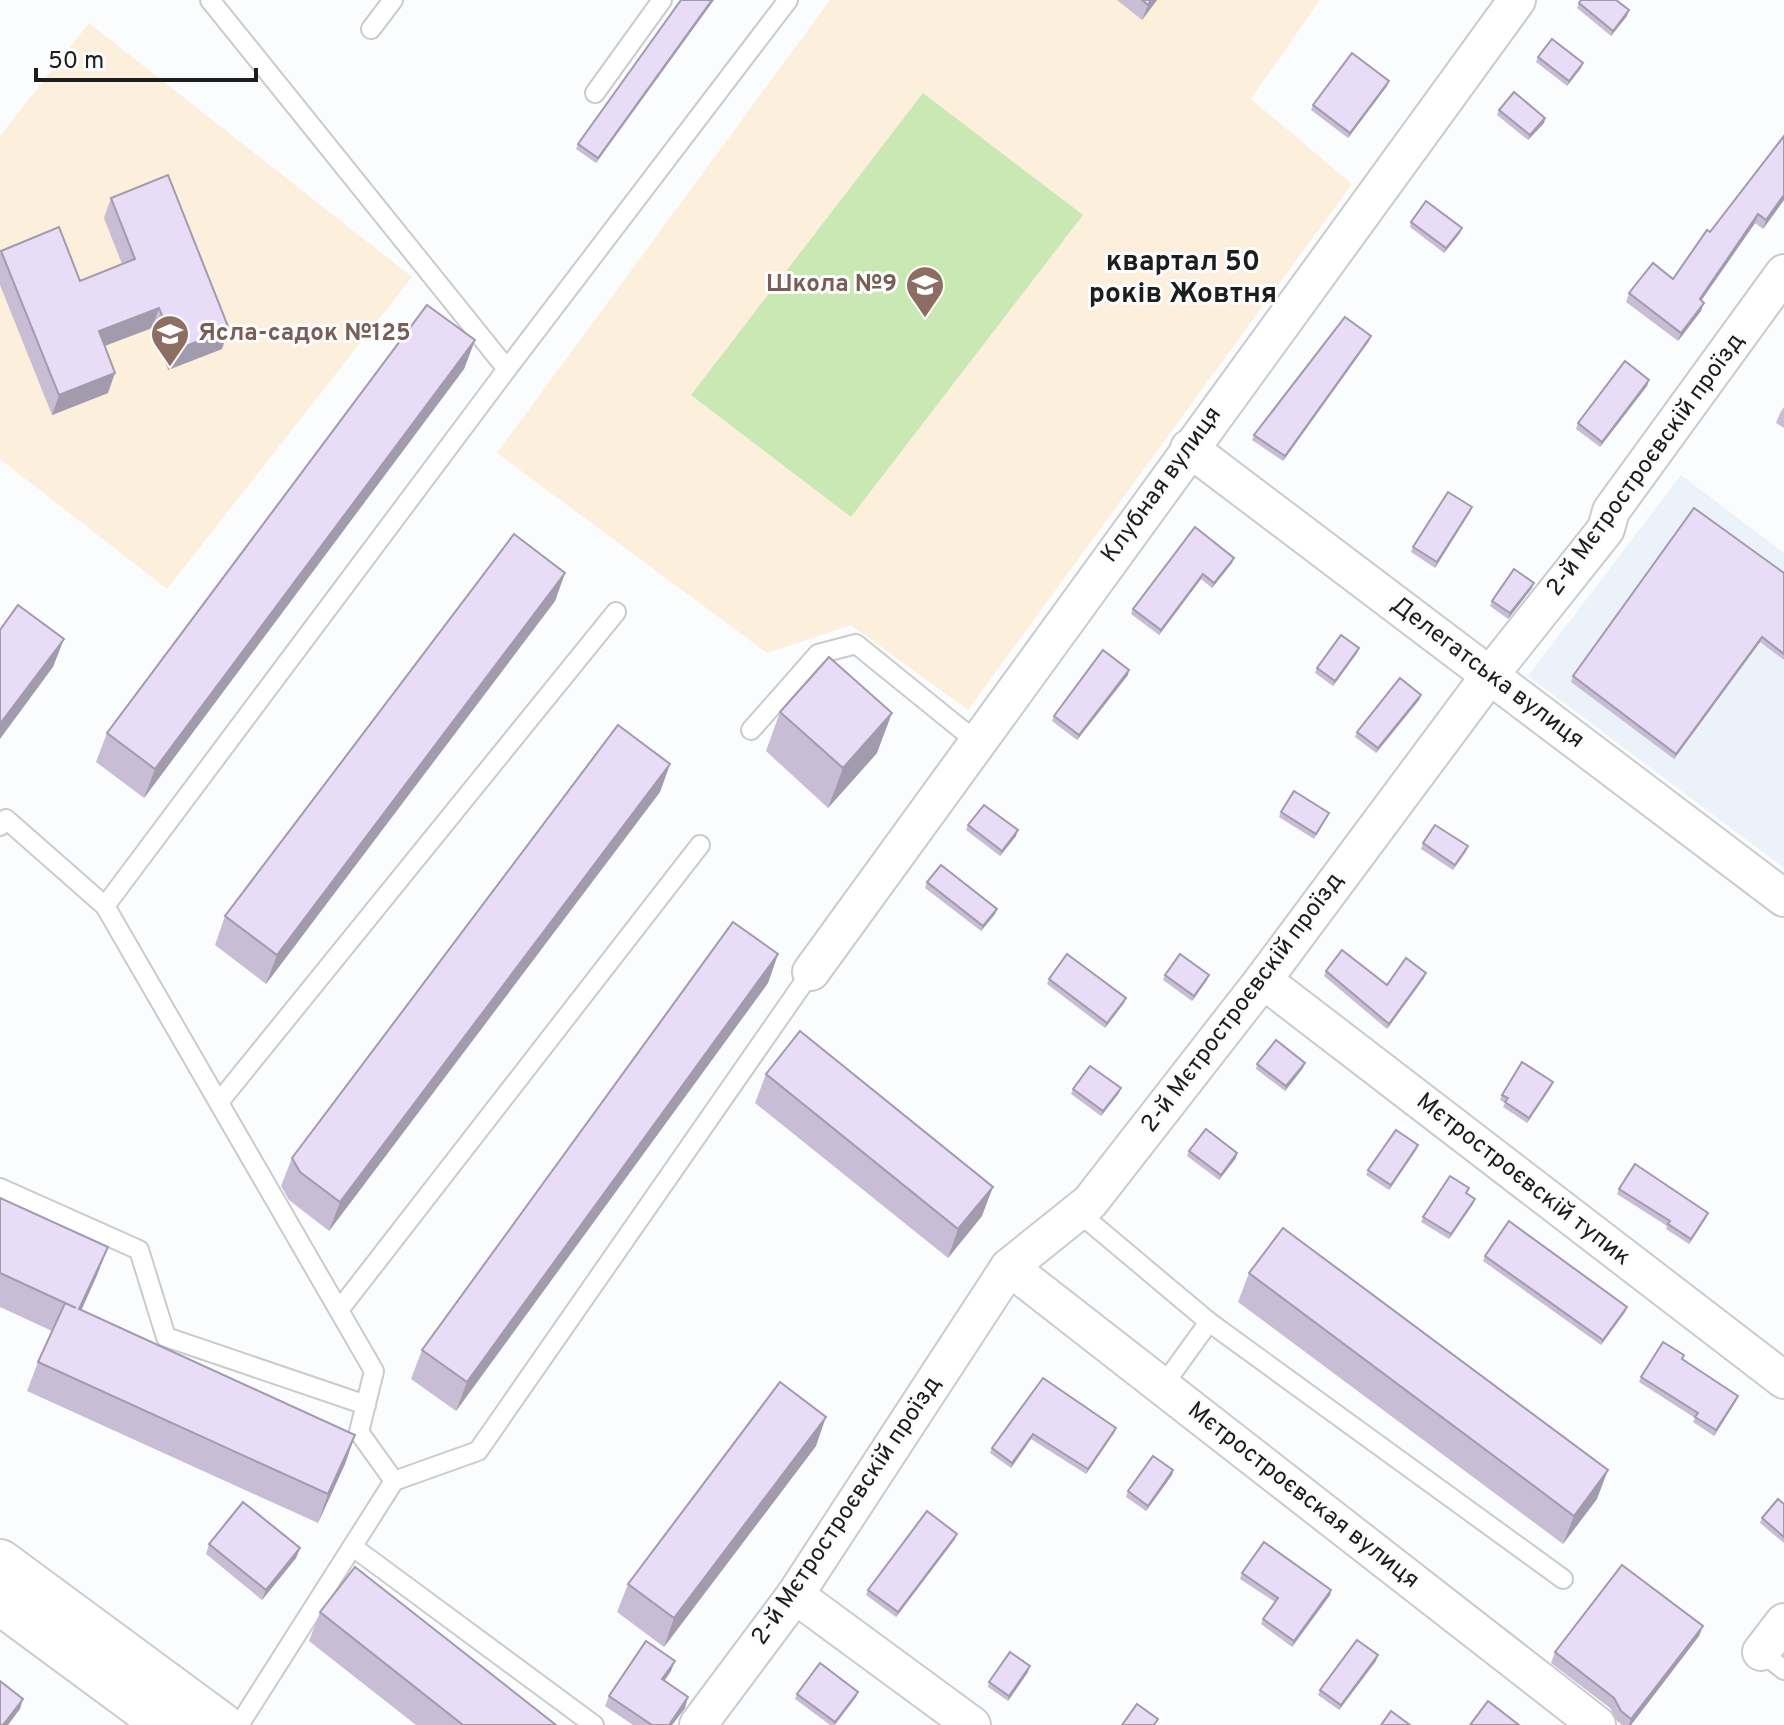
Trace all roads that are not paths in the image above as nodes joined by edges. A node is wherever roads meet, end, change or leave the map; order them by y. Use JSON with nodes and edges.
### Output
{"nodes":[{"id":1,"x":210,"y":0,"type":"edge"},
{"id":2,"x":393,"y":0,"type":"edge"},
{"id":3,"x":662,"y":0,"type":"edge"},
{"id":4,"x":788,"y":0,"type":"edge"},
{"id":5,"x":1517,"y":0,"type":"edge"},
{"id":6,"x":371,"y":29,"type":"dead end"},
{"id":7,"x":595,"y":93,"type":"dead end"},
{"id":8,"x":1784,"y":273,"type":"edge"},
{"id":9,"x":507,"y":369,"type":"junction"},
{"id":10,"x":1189,"y":448,"type":"junction"},
{"id":11,"x":616,"y":612,"type":"dead end"},
{"id":12,"x":1490,"y":675,"type":"junction"},
{"id":13,"x":751,"y":730,"type":"dead end"},
{"id":14,"x":977,"y":742,"type":"junction"},
{"id":15,"x":0,"y":826,"type":"edge"},
{"id":16,"x":700,"y":845,"type":"dead end"},
{"id":17,"x":1784,"y":898,"type":"edge"},
{"id":18,"x":105,"y":906,"type":"junction"},
{"id":19,"x":811,"y":972,"type":"joint"},
{"id":20,"x":1263,"y":980,"type":"junction"},
{"id":21,"x":219,"y":1102,"type":"junction"},
{"id":22,"x":0,"y":1188,"type":"edge"},
{"id":23,"x":1078,"y":1212,"type":"junction"},
{"id":24,"x":1009,"y":1267,"type":"junction"},
{"id":25,"x":339,"y":1310,"type":"junction"},
{"id":26,"x":1209,"y":1322,"type":"junction"},
{"id":27,"x":1784,"y":1380,"type":"edge"},
{"id":28,"x":1162,"y":1387,"type":"junction"},
{"id":29,"x":366,"y":1405,"type":"junction"},
{"id":30,"x":394,"y":1481,"type":"junction"},
{"id":31,"x":353,"y":1547,"type":"junction"},
{"id":32,"x":0,"y":1562,"type":"edge"},
{"id":33,"x":1563,"y":1579,"type":"dead end"},
{"id":34,"x":795,"y":1595,"type":"junction"},
{"id":35,"x":0,"y":1602,"type":"edge"},
{"id":36,"x":1784,"y":1622,"type":"edge"},
{"id":37,"x":1773,"y":1661,"type":"edge"},
{"id":38,"x":167,"y":1725,"type":"edge"},
{"id":39,"x":221,"y":1725,"type":"edge"},
{"id":40,"x":239,"y":1725,"type":"edge"},
{"id":41,"x":594,"y":1725,"type":"edge"},
{"id":42,"x":698,"y":1725,"type":"edge"},
{"id":43,"x":972,"y":1725,"type":"edge"},
{"id":44,"x":1597,"y":1725,"type":"edge"}],
"edges":[{"from":1,"to":9,"type":"lane"},
{"from":2,"to":6,"type":"lane"},
{"from":3,"to":7,"type":"lane"},
{"from":4,"to":9,"type":"lane"},
{"from":5,"to":10,"type":"street","name":"Клубная вулиця"},
{"from":8,"to":12,"type":"street","name":"2-й Мєтростроєвскій проїзд"},
{"from":9,"to":18,"type":"lane"},
{"from":10,"to":12,"type":"street","name":"Делегатська вулиця"},
{"from":10,"to":14,"type":"street","name":"Клубная вулиця"},
{"from":11,"to":21,"type":"lane"},
{"from":12,"to":17,"type":"street","name":"Делегатська вулиця"},
{"from":12,"to":20,"type":"street","name":"2-й Мєтростроєвскій проїзд"},
{"from":13,"to":14,"type":"lane"},
{"from":14,"to":19,"type":"street","name":"Клубная вулиця"},
{"from":15,"to":18,"type":"lane"},
{"from":16,"to":25,"type":"lane"},
{"from":18,"to":21,"type":"lane"},
{"from":19,"to":30,"type":"lane"},
{"from":20,"to":23,"type":"street","name":"2-й Мєтростроєвскій проїзд"},
{"from":20,"to":27,"type":"street","name":"Мєтростроєвскій тупик"},
{"from":21,"to":25,"type":"lane"},
{"from":22,"to":29,"type":"lane"},
{"from":23,"to":24,"type":"street","name":"2-й Мєтростроєвскій проїзд"},
{"from":23,"to":26,"type":"lane"},
{"from":24,"to":28,"type":"street","name":"Мєтростроєвская вулиця"},
{"from":24,"to":34,"type":"street","name":"2-й Мєтростроєвскій проїзд"},
{"from":25,"to":29,"type":"lane"},
{"from":26,"to":28,"type":"lane"},
{"from":26,"to":33,"type":"lane"},
{"from":28,"to":44,"type":"street","name":"Мєтростроєвская вулиця"},
{"from":29,"to":30,"type":"lane"},
{"from":30,"to":31,"type":"lane"},
{"from":31,"to":40,"type":"lane"},
{"from":31,"to":41,"type":"lane"},
{"from":32,"to":39,"type":"street"},
{"from":34,"to":42,"type":"street","name":"2-й Мєтростроєвскій проїзд"},
{"from":34,"to":43,"type":"street"},
{"from":35,"to":38,"type":"street"},
{"from":36,"to":37,"type":"street"}]}
